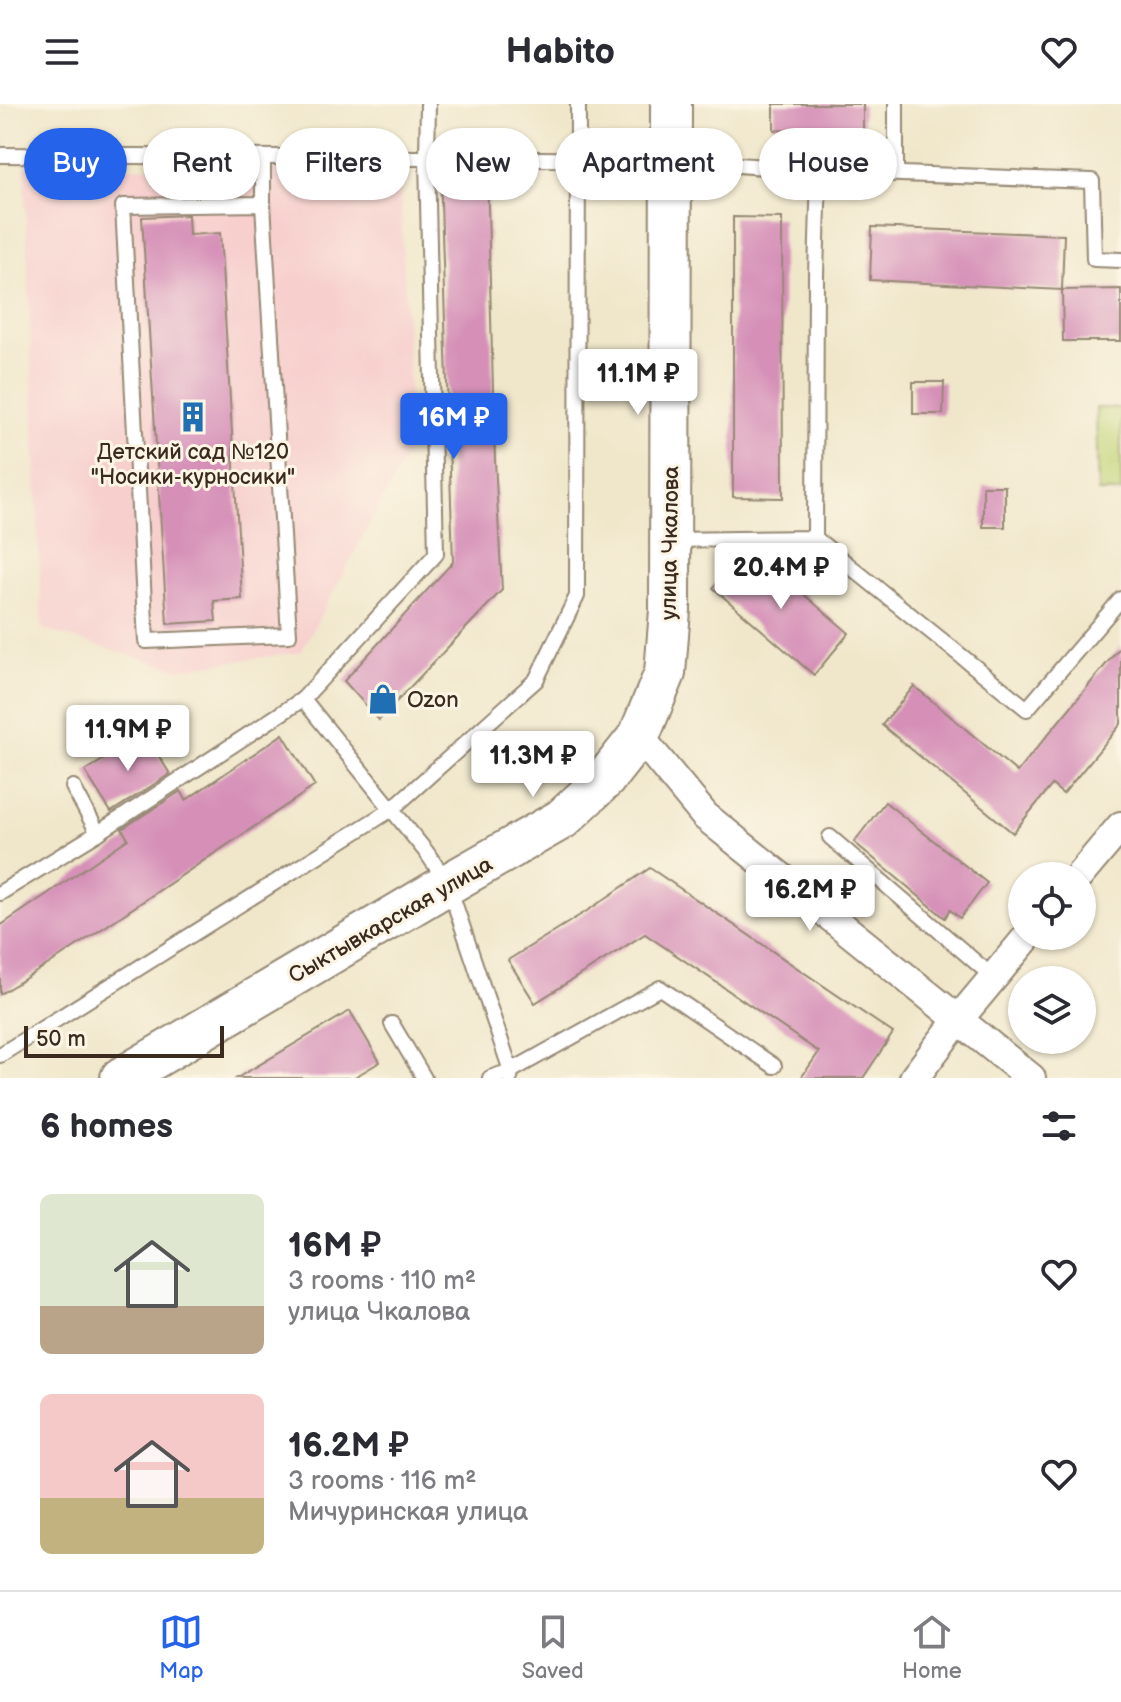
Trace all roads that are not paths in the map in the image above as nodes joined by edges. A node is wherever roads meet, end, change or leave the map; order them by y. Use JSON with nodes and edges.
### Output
{"nodes":[{"id":1,"x":428,"y":104,"type":"edge"},
{"id":2,"x":578,"y":104,"type":"edge"},
{"id":3,"x":671,"y":104,"type":"edge"},
{"id":4,"x":896,"y":104,"type":"edge"},
{"id":5,"x":428,"y":128,"type":"edge"},
{"id":6,"x":578,"y":128,"type":"edge"},
{"id":7,"x":671,"y":128,"type":"edge"},
{"id":8,"x":896,"y":128,"type":"edge"},
{"id":9,"x":0,"y":155,"type":"edge"},
{"id":10,"x":263,"y":157,"type":"junction"},
{"id":11,"x":426,"y":158,"type":"edge"},
{"id":12,"x":897,"y":173,"type":"edge"},
{"id":13,"x":428,"y":200,"type":"edge"},
{"id":14,"x":578,"y":200,"type":"edge"},
{"id":15,"x":670,"y":200,"type":"edge"},
{"id":16,"x":818,"y":200,"type":"edge"},
{"id":17,"x":263,"y":204,"type":"junction"},
{"id":18,"x":1121,"y":260,"type":"edge"},
{"id":19,"x":815,"y":538,"type":"junction"},
{"id":20,"x":671,"y":540,"type":"junction"},
{"id":21,"x":1121,"y":599,"type":"edge"},
{"id":22,"x":303,"y":699,"type":"junction"},
{"id":23,"x":639,"y":736,"type":"junction"},
{"id":24,"x":73,"y":787,"type":"dead end"},
{"id":25,"x":392,"y":809,"type":"junction"},
{"id":26,"x":1121,"y":826,"type":"edge"},
{"id":27,"x":98,"y":833,"type":"junction"},
{"id":28,"x":830,"y":837,"type":"dead end"},
{"id":29,"x":1091,"y":862,"type":"edge"},
{"id":30,"x":448,"y":884,"type":"junction"},
{"id":31,"x":0,"y":893,"type":"edge"},
{"id":32,"x":1016,"y":950,"type":"edge"},
{"id":33,"x":993,"y":977,"type":"junction"},
{"id":34,"x":958,"y":1020,"type":"junction"},
{"id":35,"x":392,"y":1024,"type":"dead end"},
{"id":36,"x":0,"y":1055,"type":"edge"},
{"id":37,"x":774,"y":1066,"type":"dead end"},
{"id":38,"x":511,"y":1075,"type":"edge"},
{"id":39,"x":121,"y":1078,"type":"edge"},
{"id":40,"x":424,"y":1078,"type":"edge"},
{"id":41,"x":490,"y":1078,"type":"edge"},
{"id":42,"x":914,"y":1078,"type":"edge"},
{"id":43,"x":1031,"y":1078,"type":"edge"}],
"edges":[{"from":1,"to":5,"type":"lane"},
{"from":2,"to":6,"type":"lane"},
{"from":3,"to":7,"type":"main road","name":"улица Чкалова"},
{"from":4,"to":8,"type":"lane"},
{"from":9,"to":10,"type":"lane"},
{"from":10,"to":11,"type":"lane"},
{"from":10,"to":17,"type":"lane"},
{"from":12,"to":18,"type":"lane"},
{"from":13,"to":22,"type":"lane"},
{"from":14,"to":25,"type":"lane"},
{"from":15,"to":20,"type":"main road","name":"улица Чкалова"},
{"from":16,"to":19,"type":"lane"},
{"from":17,"to":17,"type":"lane"},
{"from":19,"to":20,"type":"lane"},
{"from":19,"to":21,"type":"lane"},
{"from":20,"to":23,"type":"main road","name":"улица Чкалова"},
{"from":22,"to":25,"type":"lane"},
{"from":22,"to":27,"type":"lane"},
{"from":23,"to":30,"type":"main road","name":"Сыктывкарская улица"},
{"from":23,"to":34,"type":"street"},
{"from":24,"to":27,"type":"lane"},
{"from":25,"to":30,"type":"lane"},
{"from":25,"to":36,"type":"lane"},
{"from":26,"to":29,"type":"street"},
{"from":27,"to":31,"type":"lane"},
{"from":28,"to":33,"type":"lane"},
{"from":30,"to":38,"type":"lane"},
{"from":30,"to":39,"type":"main road","name":"Сыктывкарская улица"},
{"from":32,"to":33,"type":"street"},
{"from":33,"to":34,"type":"street"},
{"from":34,"to":42,"type":"street"},
{"from":34,"to":43,"type":"street"},
{"from":35,"to":40,"type":"lane"},
{"from":37,"to":38,"type":"lane"},
{"from":38,"to":41,"type":"lane"}]}
